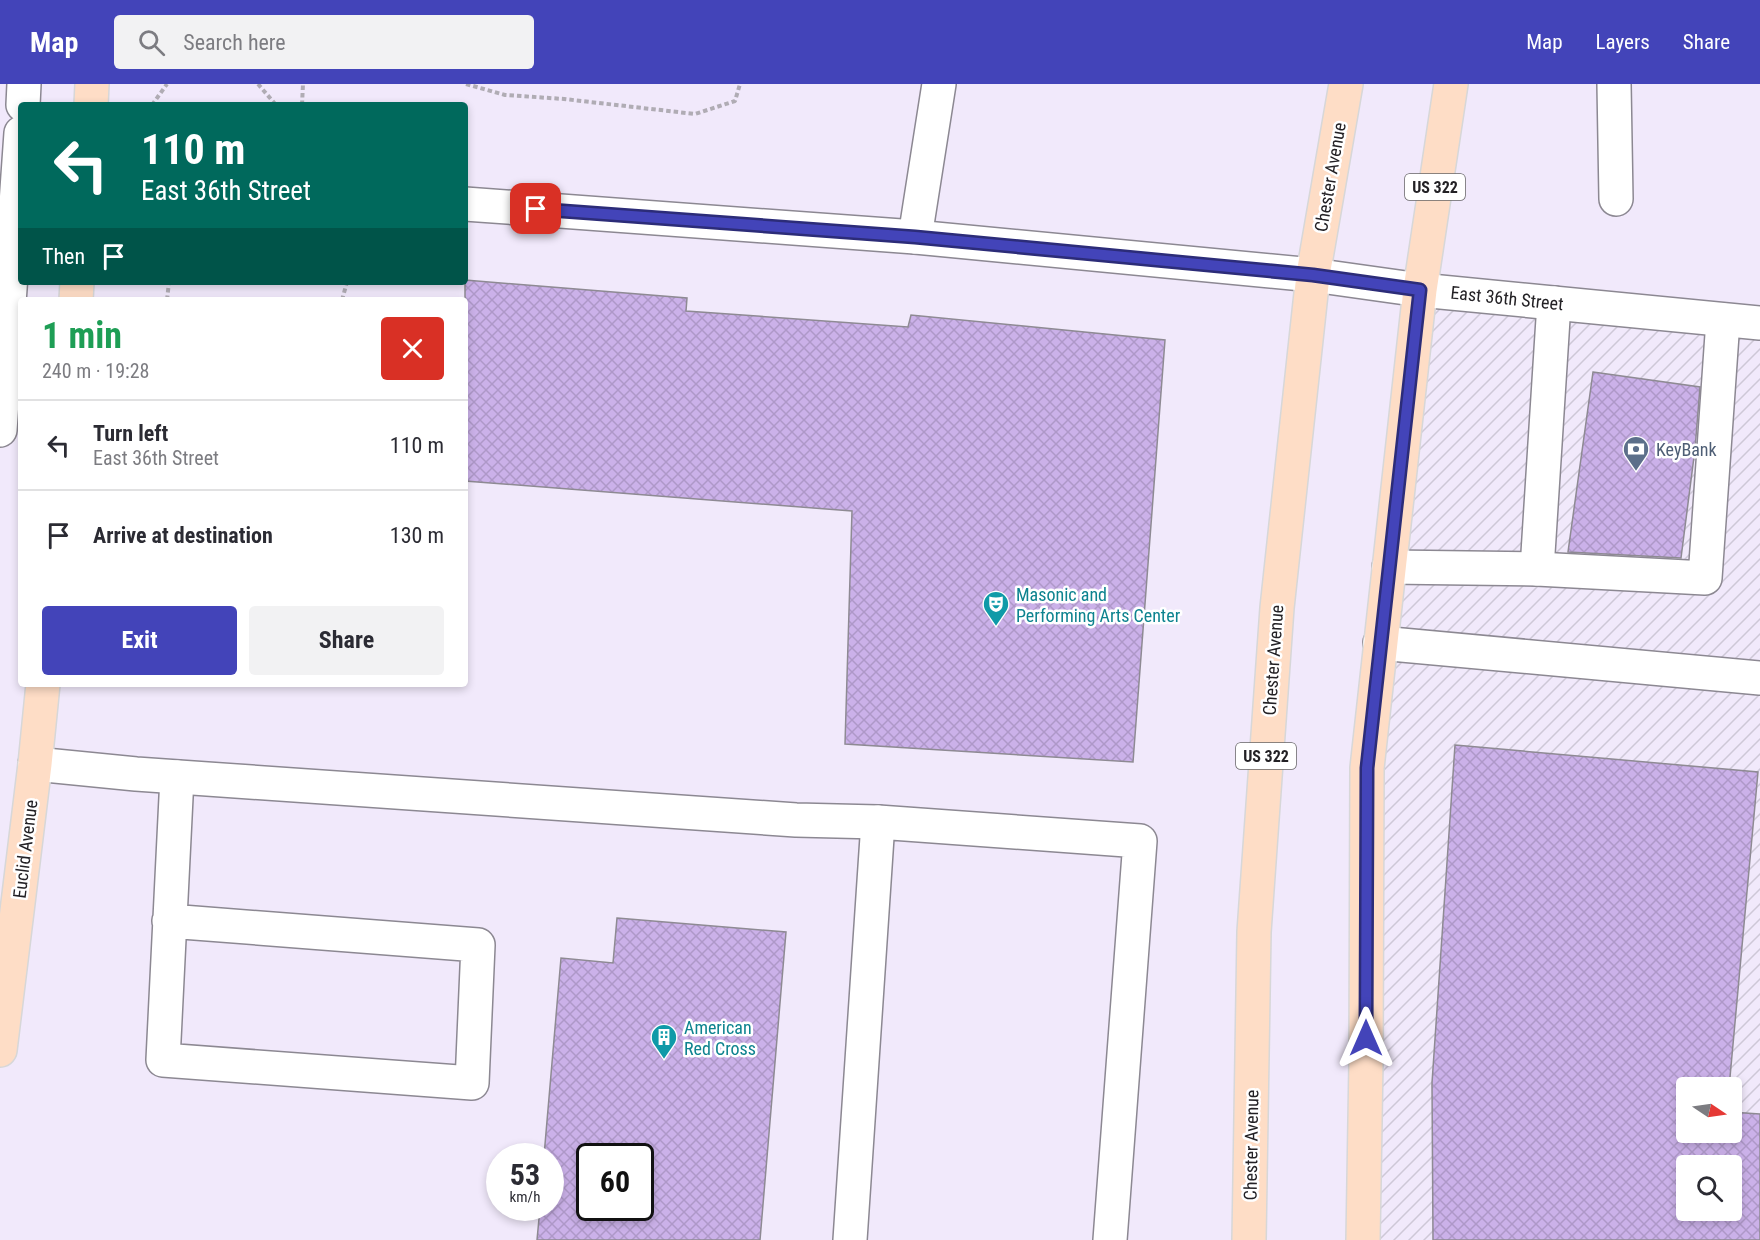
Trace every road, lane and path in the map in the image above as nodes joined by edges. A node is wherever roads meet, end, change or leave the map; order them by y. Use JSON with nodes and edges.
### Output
{"nodes":[{"id":1,"x":24,"y":84,"type":"edge"},
{"id":2,"x":92,"y":84,"type":"edge"},
{"id":3,"x":167,"y":84,"type":"edge"},
{"id":4,"x":258,"y":84,"type":"edge"},
{"id":5,"x":303,"y":84,"type":"edge"},
{"id":6,"x":466,"y":84,"type":"edge"},
{"id":7,"x":740,"y":84,"type":"edge"},
{"id":8,"x":939,"y":84,"type":"edge"},
{"id":9,"x":1346,"y":84,"type":"edge"},
{"id":10,"x":1451,"y":84,"type":"edge"},
{"id":11,"x":1614,"y":84,"type":"edge"},
{"id":12,"x":23,"y":102,"type":"edge"},
{"id":13,"x":90,"y":102,"type":"edge"},
{"id":14,"x":154,"y":102,"type":"edge"},
{"id":15,"x":273,"y":102,"type":"edge"},
{"id":16,"x":302,"y":102,"type":"edge"},
{"id":17,"x":18,"y":148,"type":"edge"},
{"id":18,"x":13,"y":173,"type":"edge"},
{"id":19,"x":1616,"y":199,"type":"dead end"},
{"id":20,"x":468,"y":204,"type":"edge"},
{"id":21,"x":915,"y":237,"type":"junction"},
{"id":22,"x":1313,"y":275,"type":"junction"},
{"id":23,"x":1420,"y":290,"type":"junction"},
{"id":24,"x":1554,"y":303,"type":"junction"},
{"id":25,"x":1723,"y":320,"type":"junction"},
{"id":26,"x":1760,"y":323,"type":"edge"},
{"id":27,"x":0,"y":430,"type":"edge"},
{"id":28,"x":1389,"y":567,"type":"junction"},
{"id":29,"x":1537,"y":570,"type":"junction"},
{"id":30,"x":1380,"y":643,"type":"junction"},
{"id":31,"x":1760,"y":678,"type":"edge"},
{"id":32,"x":43,"y":687,"type":"edge"},
{"id":33,"x":35,"y":765,"type":"junction"},
{"id":34,"x":177,"y":777,"type":"junction"},
{"id":35,"x":878,"y":822,"type":"junction"},
{"id":36,"x":169,"y":921,"type":"junction"},
{"id":37,"x":0,"y":1050,"type":"edge"},
{"id":38,"x":850,"y":1240,"type":"edge"},
{"id":39,"x":1110,"y":1240,"type":"edge"},
{"id":40,"x":1249,"y":1240,"type":"edge"},
{"id":41,"x":1363,"y":1240,"type":"edge"}],
"edges":[{"from":1,"to":12,"type":"street"},
{"from":2,"to":13,"type":"main road"},
{"from":3,"to":14,"type":"path"},
{"from":4,"to":15,"type":"path"},
{"from":5,"to":16,"type":"path"},
{"from":6,"to":7,"type":"path"},
{"from":8,"to":21,"type":"street"},
{"from":9,"to":22,"type":"main road","name":"Chester Avenue","number":"US 322"},
{"from":10,"to":23,"type":"main road","number":"US 322"},
{"from":11,"to":19,"type":"street"},
{"from":17,"to":18,"type":"street"},
{"from":18,"to":27,"type":"street"},
{"from":20,"to":21,"type":"street","name":"East 36th Street"},
{"from":21,"to":22,"type":"street","name":"East 36th Street"},
{"from":22,"to":23,"type":"street","name":"East 36th Street"},
{"from":22,"to":40,"type":"main road","name":"Chester Avenue","number":"US 322"},
{"from":23,"to":24,"type":"street","name":"East 36th Street"},
{"from":23,"to":28,"type":"main road","number":"US 322"},
{"from":24,"to":25,"type":"street","name":"East 36th Street"},
{"from":24,"to":29,"type":"street"},
{"from":25,"to":26,"type":"street","name":"East 36th Street"},
{"from":25,"to":29,"type":"street"},
{"from":28,"to":29,"type":"street"},
{"from":28,"to":30,"type":"main road","number":"US 322"},
{"from":30,"to":31,"type":"street"},
{"from":30,"to":41,"type":"main road","number":"US 322"},
{"from":32,"to":33,"type":"main road","name":"Euclid Avenue"},
{"from":33,"to":34,"type":"street"},
{"from":33,"to":37,"type":"main road","name":"Euclid Avenue"},
{"from":34,"to":35,"type":"street"},
{"from":34,"to":36,"type":"street"},
{"from":35,"to":38,"type":"street"},
{"from":35,"to":39,"type":"street"},
{"from":36,"to":36,"type":"street"}]}
